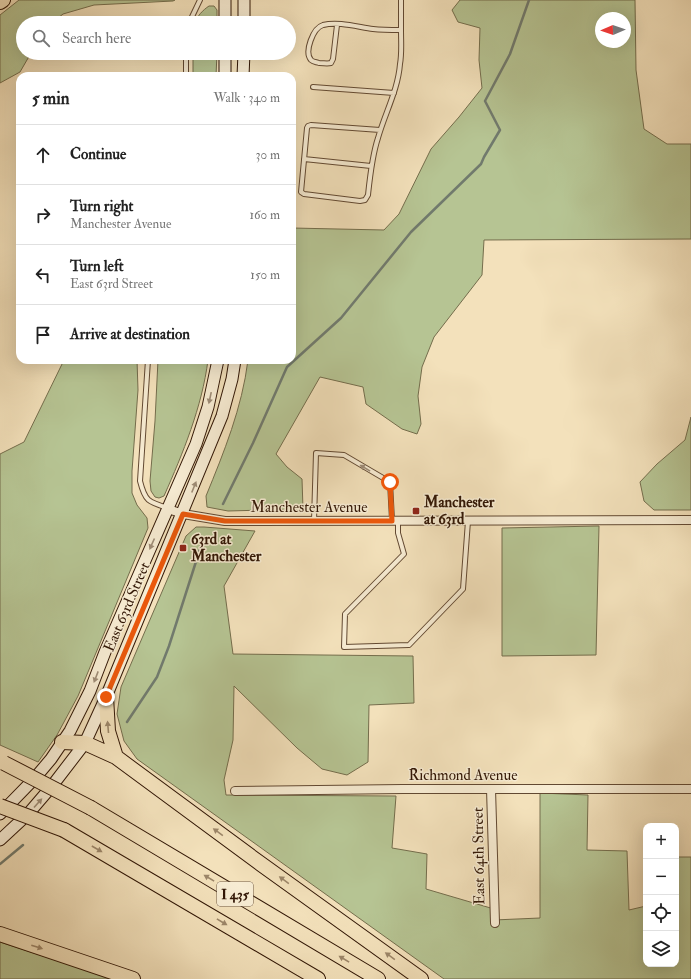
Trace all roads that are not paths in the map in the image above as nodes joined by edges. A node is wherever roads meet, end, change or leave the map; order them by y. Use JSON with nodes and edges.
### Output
{"nodes":[{"id":1,"x":4,"y":0,"type":"edge"},
{"id":2,"x":200,"y":0,"type":"edge"},
{"id":3,"x":225,"y":0,"type":"edge"},
{"id":4,"x":244,"y":0,"type":"edge"},
{"id":5,"x":401,"y":0,"type":"edge"},
{"id":6,"x":0,"y":2,"type":"edge"},
{"id":7,"x":192,"y":16,"type":"edge"},
{"id":8,"x":225,"y":16,"type":"edge"},
{"id":9,"x":244,"y":16,"type":"edge"},
{"id":10,"x":337,"y":25,"type":"junction"},
{"id":11,"x":401,"y":30,"type":"junction"},
{"id":12,"x":186,"y":60,"type":"edge"},
{"id":13,"x":225,"y":60,"type":"edge"},
{"id":14,"x":244,"y":60,"type":"edge"},
{"id":15,"x":186,"y":72,"type":"edge"},
{"id":16,"x":225,"y":72,"type":"edge"},
{"id":17,"x":243,"y":72,"type":"edge"},
{"id":18,"x":313,"y":87,"type":"dead end"},
{"id":19,"x":394,"y":93,"type":"junction"},
{"id":20,"x":380,"y":130,"type":"junction"},
{"id":21,"x":304,"y":159,"type":"junction"},
{"id":22,"x":372,"y":166,"type":"junction"},
{"id":23,"x":148,"y":364,"type":"edge"},
{"id":24,"x":217,"y":364,"type":"edge"},
{"id":25,"x":234,"y":364,"type":"edge"},
{"id":26,"x":168,"y":509,"type":"junction"},
{"id":27,"x":183,"y":514,"type":"junction"},
{"id":28,"x":691,"y":520,"type":"edge"},
{"id":29,"x":314,"y":521,"type":"junction"},
{"id":30,"x":395,"y":521,"type":"junction"},
{"id":31,"x":468,"y":521,"type":"junction"},
{"id":32,"x":106,"y":697,"type":"junction"},
{"id":33,"x":62,"y":742,"type":"junction"},
{"id":34,"x":85,"y":743,"type":"junction"},
{"id":35,"x":116,"y":756,"type":"junction"},
{"id":36,"x":2,"y":762,"type":"edge"},
{"id":37,"x":491,"y":789,"type":"junction"},
{"id":38,"x":691,"y":789,"type":"edge"},
{"id":39,"x":234,"y":791,"type":"dead end"},
{"id":40,"x":0,"y":806,"type":"edge"},
{"id":41,"x":0,"y":814,"type":"edge"},
{"id":42,"x":0,"y":840,"type":"edge"},
{"id":43,"x":495,"y":923,"type":"dead end"},
{"id":44,"x":0,"y":934,"type":"edge"},
{"id":45,"x":133,"y":979,"type":"edge"},
{"id":46,"x":318,"y":979,"type":"edge"},
{"id":47,"x":378,"y":979,"type":"edge"},
{"id":48,"x":421,"y":979,"type":"edge"}],
"edges":[{"from":1,"to":6,"type":"highway"},
{"from":2,"to":7,"type":"lane"},
{"from":3,"to":8,"type":"main road"},
{"from":4,"to":9,"type":"main road"},
{"from":5,"to":11,"type":"lane"},
{"from":10,"to":10,"type":"lane"},
{"from":10,"to":11,"type":"lane"},
{"from":11,"to":19,"type":"lane"},
{"from":12,"to":15,"type":"lane"},
{"from":13,"to":16,"type":"main road"},
{"from":14,"to":17,"type":"main road"},
{"from":18,"to":19,"type":"lane"},
{"from":19,"to":20,"type":"lane"},
{"from":20,"to":21,"type":"lane"},
{"from":20,"to":22,"type":"lane"},
{"from":21,"to":22,"type":"lane"},
{"from":21,"to":22,"type":"lane"},
{"from":23,"to":26,"type":"lane"},
{"from":24,"to":26,"type":"main road","name":"East 63rd Street","one_way":true},
{"from":27,"to":25,"type":"main road","name":"East 63rd Street","one_way":true},
{"from":26,"to":27,"type":"street","name":"Manchester Avenue"},
{"from":26,"to":33,"type":"main road","name":"East 63rd Street","one_way":true},
{"from":27,"to":29,"type":"street","name":"Manchester Avenue"},
{"from":27,"to":32,"type":"main road","name":"East 63rd Street"},
{"from":28,"to":31,"type":"street","name":"Manchester Avenue"},
{"from":29,"to":30,"type":"street","name":"Manchester Avenue"},
{"from":30,"to":29,"type":"lane","one_way":true},
{"from":30,"to":31,"type":"street","name":"Manchester Avenue"},
{"from":30,"to":31,"type":"lane"},
{"from":32,"to":34,"type":"main road","name":"East 63rd Street"},
{"from":35,"to":32,"type":"highway","one_way":true},
{"from":33,"to":34,"type":"highway"},
{"from":33,"to":41,"type":"main road","name":"East 63rd Street"},
{"from":34,"to":35,"type":"highway"},
{"from":42,"to":34,"type":"main road","name":"East 63rd Street","one_way":true},
{"from":48,"to":35,"type":"highway","one_way":true},
{"from":47,"to":36,"type":"highway","number":"I 435","one_way":true,"bridge":true},
{"from":37,"to":38,"type":"street","name":"Richmond Avenue"},
{"from":37,"to":39,"type":"street","name":"Richmond Avenue"},
{"from":37,"to":43,"type":"street","name":"East 64th Street"},
{"from":40,"to":46,"type":"highway","number":"I 435","one_way":true,"bridge":true},
{"from":44,"to":45,"type":"highway","one_way":true}]}
